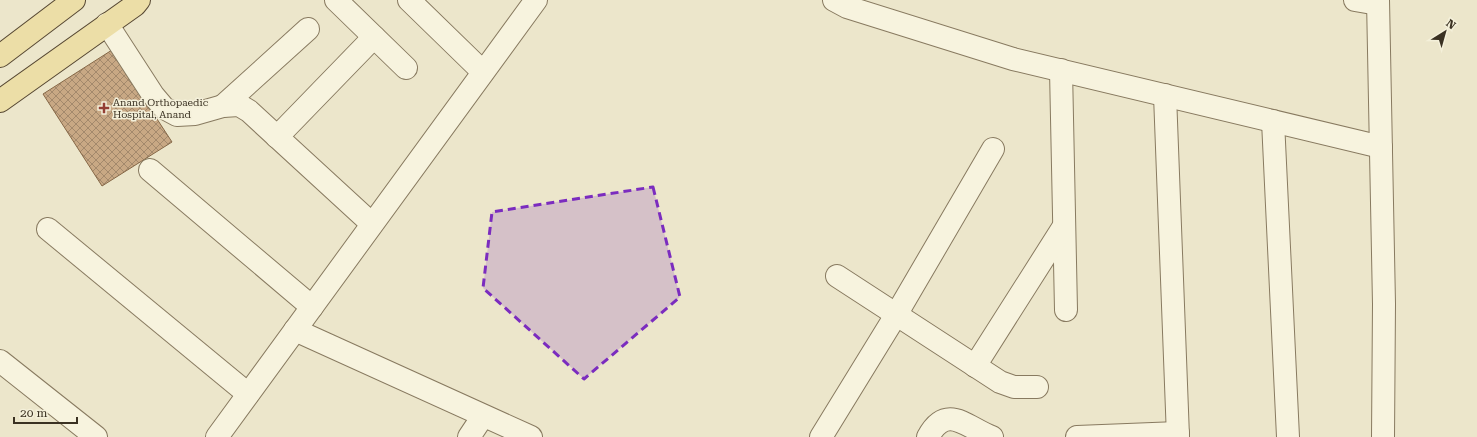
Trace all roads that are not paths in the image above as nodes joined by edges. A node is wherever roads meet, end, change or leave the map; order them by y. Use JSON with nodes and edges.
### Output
{"nodes":[{"id":1,"x":74,"y":0,"type":"edge"},
{"id":2,"x":139,"y":0,"type":"edge"},
{"id":3,"x":336,"y":0,"type":"edge"},
{"id":4,"x":409,"y":0,"type":"edge"},
{"id":5,"x":1356,"y":0,"type":"edge"},
{"id":6,"x":530,"y":2,"type":"edge"},
{"id":7,"x":845,"y":2,"type":"edge"},
{"id":8,"x":1378,"y":2,"type":"edge"},
{"id":9,"x":107,"y":24,"type":"junction"},
{"id":10,"x":308,"y":29,"type":"dead end"},
{"id":11,"x":374,"y":37,"type":"junction"},
{"id":12,"x":0,"y":56,"type":"edge"},
{"id":13,"x":406,"y":68,"type":"dead end"},
{"id":14,"x":1061,"y":70,"type":"junction"},
{"id":15,"x":483,"y":72,"type":"junction"},
{"id":16,"x":1165,"y":95,"type":"junction"},
{"id":17,"x":0,"y":101,"type":"edge"},
{"id":18,"x":223,"y":106,"type":"junction"},
{"id":19,"x":1273,"y":121,"type":"junction"},
{"id":20,"x":277,"y":137,"type":"junction"},
{"id":21,"x":1381,"y":147,"type":"junction"},
{"id":22,"x":993,"y":149,"type":"dead end"},
{"id":23,"x":150,"y":170,"type":"dead end"},
{"id":24,"x":372,"y":224,"type":"junction"},
{"id":25,"x":1064,"y":226,"type":"junction"},
{"id":26,"x":48,"y":230,"type":"dead end"},
{"id":27,"x":837,"y":276,"type":"dead end"},
{"id":28,"x":312,"y":306,"type":"junction"},
{"id":29,"x":1066,"y":310,"type":"dead end"},
{"id":30,"x":896,"y":315,"type":"junction"},
{"id":31,"x":295,"y":330,"type":"junction"},
{"id":32,"x":0,"y":361,"type":"edge"},
{"id":33,"x":975,"y":366,"type":"junction"},
{"id":34,"x":1037,"y":387,"type":"dead end"},
{"id":35,"x":248,"y":394,"type":"junction"},
{"id":36,"x":484,"y":416,"type":"junction"},
{"id":37,"x":1178,"y":435,"type":"edge"},
{"id":38,"x":96,"y":437,"type":"edge"},
{"id":39,"x":217,"y":437,"type":"edge"},
{"id":40,"x":469,"y":437,"type":"edge"},
{"id":41,"x":531,"y":437,"type":"edge"},
{"id":42,"x":820,"y":437,"type":"edge"},
{"id":43,"x":928,"y":437,"type":"edge"},
{"id":44,"x":992,"y":437,"type":"edge"},
{"id":45,"x":1077,"y":437,"type":"edge"},
{"id":46,"x":1288,"y":437,"type":"edge"},
{"id":47,"x":1383,"y":437,"type":"edge"}],
"edges":[{"from":1,"to":12,"type":"main road"},
{"from":2,"to":9,"type":"main road"},
{"from":3,"to":11,"type":"street"},
{"from":4,"to":15,"type":"street"},
{"from":5,"to":8,"type":"street"},
{"from":6,"to":15,"type":"street"},
{"from":7,"to":14,"type":"street"},
{"from":8,"to":21,"type":"street"},
{"from":9,"to":17,"type":"main road"},
{"from":9,"to":18,"type":"street"},
{"from":10,"to":18,"type":"street"},
{"from":11,"to":13,"type":"street"},
{"from":11,"to":20,"type":"street"},
{"from":14,"to":16,"type":"street"},
{"from":14,"to":25,"type":"street"},
{"from":15,"to":24,"type":"street"},
{"from":16,"to":19,"type":"street"},
{"from":16,"to":37,"type":"street"},
{"from":18,"to":20,"type":"street"},
{"from":19,"to":21,"type":"street"},
{"from":19,"to":46,"type":"street"},
{"from":20,"to":24,"type":"street"},
{"from":21,"to":47,"type":"street"},
{"from":22,"to":30,"type":"street"},
{"from":23,"to":28,"type":"street"},
{"from":24,"to":28,"type":"street"},
{"from":25,"to":29,"type":"street"},
{"from":25,"to":33,"type":"street"},
{"from":26,"to":35,"type":"street"},
{"from":27,"to":30,"type":"street"},
{"from":28,"to":31,"type":"street"},
{"from":30,"to":33,"type":"street"},
{"from":30,"to":42,"type":"street"},
{"from":31,"to":35,"type":"street"},
{"from":31,"to":36,"type":"street"},
{"from":32,"to":38,"type":"street"},
{"from":33,"to":34,"type":"street"},
{"from":35,"to":39,"type":"street"},
{"from":36,"to":40,"type":"street"},
{"from":36,"to":41,"type":"street"},
{"from":37,"to":45,"type":"street"},
{"from":43,"to":44,"type":"street"}]}
